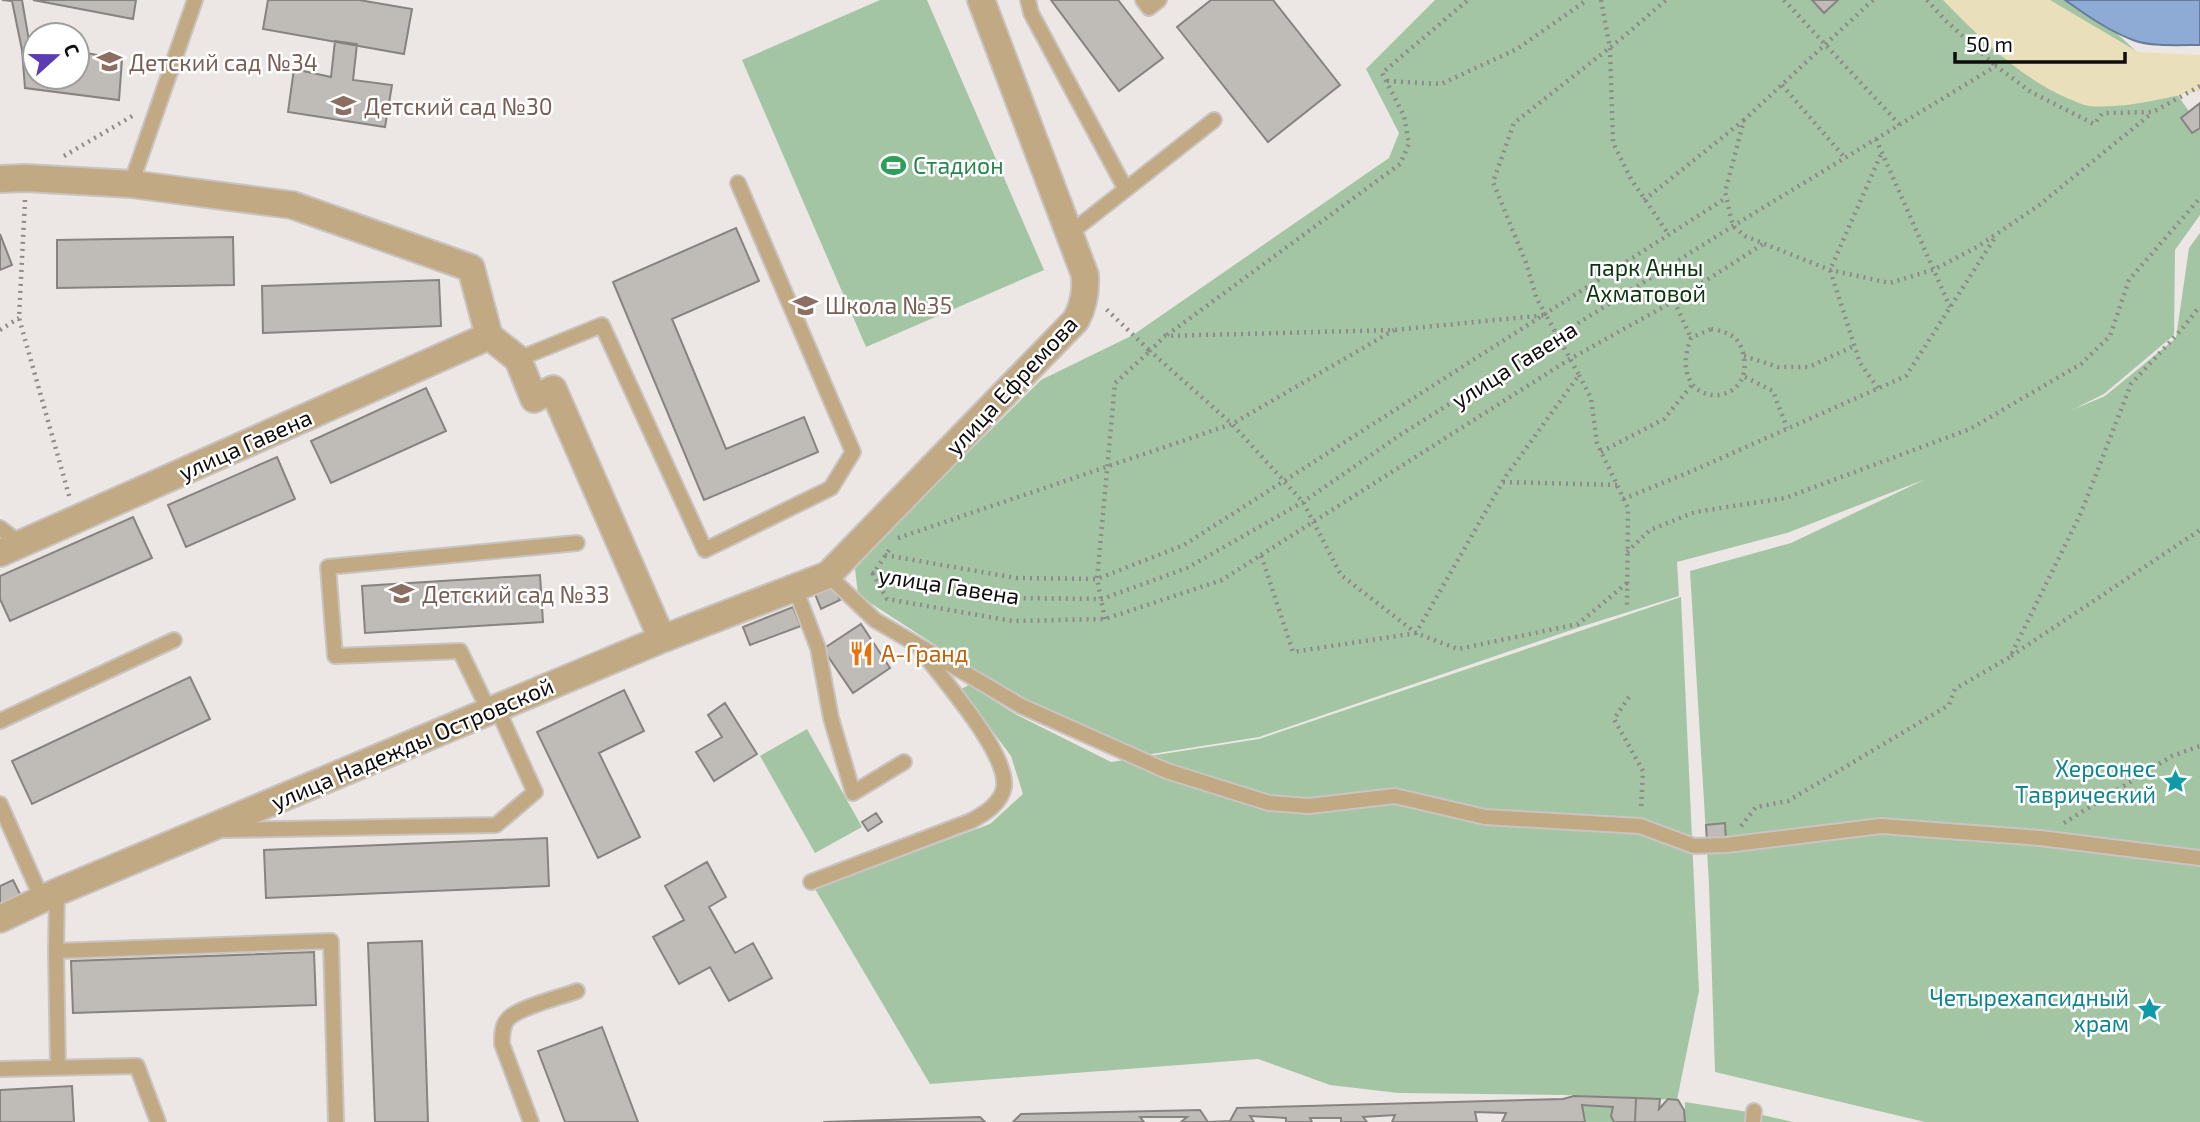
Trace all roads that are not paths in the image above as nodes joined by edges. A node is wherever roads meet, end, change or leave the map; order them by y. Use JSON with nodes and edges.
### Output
{"nodes":[{"id":1,"x":195,"y":0,"type":"edge"},
{"id":2,"x":981,"y":0,"type":"edge"},
{"id":3,"x":1028,"y":0,"type":"edge"},
{"id":4,"x":1143,"y":0,"type":"edge"},
{"id":5,"x":1159,"y":0,"type":"edge"},
{"id":6,"x":1214,"y":120,"type":"dead end"},
{"id":7,"x":13,"y":178,"type":"edge"},
{"id":8,"x":738,"y":183,"type":"dead end"},
{"id":9,"x":131,"y":184,"type":"junction"},
{"id":10,"x":1125,"y":188,"type":"junction"},
{"id":11,"x":1069,"y":234,"type":"junction"},
{"id":12,"x":489,"y":336,"type":"junction"},
{"id":13,"x":518,"y":359,"type":"junction"},
{"id":14,"x":0,"y":527,"type":"edge"},
{"id":15,"x":577,"y":543,"type":"dead end"},
{"id":16,"x":10,"y":548,"type":"edge"},
{"id":17,"x":833,"y":570,"type":"junction"},
{"id":18,"x":795,"y":588,"type":"junction"},
{"id":19,"x":663,"y":639,"type":"junction"},
{"id":20,"x":174,"y":640,"type":"dead end"},
{"id":21,"x":916,"y":645,"type":"junction"},
{"id":22,"x":493,"y":709,"type":"junction"},
{"id":23,"x":0,"y":721,"type":"edge"},
{"id":24,"x":904,"y":762,"type":"dead end"},
{"id":25,"x":0,"y":804,"type":"edge"},
{"id":26,"x":5,"y":830,"type":"edge"},
{"id":27,"x":205,"y":831,"type":"junction"},
{"id":28,"x":2200,"y":858,"type":"edge"},
{"id":29,"x":811,"y":882,"type":"dead end"},
{"id":30,"x":49,"y":896,"type":"junction"},
{"id":31,"x":0,"y":919,"type":"edge"},
{"id":32,"x":56,"y":951,"type":"junction"},
{"id":33,"x":578,"y":991,"type":"dead end"},
{"id":34,"x":58,"y":1068,"type":"junction"},
{"id":35,"x":0,"y":1069,"type":"edge"},
{"id":36,"x":158,"y":1122,"type":"edge"},
{"id":37,"x":336,"y":1122,"type":"edge"},
{"id":38,"x":531,"y":1122,"type":"edge"}],
"edges":[{"from":1,"to":9,"type":"lane"},
{"from":2,"to":11,"type":"street","name":"улица Ефремова"},
{"from":3,"to":10,"type":"lane"},
{"from":4,"to":5,"type":"lane"},
{"from":6,"to":10,"type":"lane"},
{"from":7,"to":9,"type":"street"},
{"from":8,"to":13,"type":"lane"},
{"from":9,"to":12,"type":"street"},
{"from":10,"to":11,"type":"lane"},
{"from":11,"to":17,"type":"street","name":"улица Ефремова"},
{"from":12,"to":13,"type":"street"},
{"from":12,"to":16,"type":"street","name":"улица Гавена"},
{"from":13,"to":19,"type":"street"},
{"from":14,"to":16,"type":"lane"},
{"from":15,"to":22,"type":"lane"},
{"from":17,"to":18,"type":"street","name":"улица Надежды Островской"},
{"from":17,"to":21,"type":"lane"},
{"from":18,"to":19,"type":"street","name":"улица Надежды Островской"},
{"from":18,"to":24,"type":"lane"},
{"from":19,"to":22,"type":"street","name":"улица Надежды Островской"},
{"from":20,"to":23,"type":"lane"},
{"from":21,"to":28,"type":"lane"},
{"from":21,"to":29,"type":"lane"},
{"from":22,"to":27,"type":"street","name":"улица Надежды Островской"},
{"from":22,"to":27,"type":"lane"},
{"from":25,"to":26,"type":"lane"},
{"from":26,"to":30,"type":"lane"},
{"from":27,"to":30,"type":"street","name":"улица Надежды Островской"},
{"from":30,"to":31,"type":"street","name":"улица Надежды Островской"},
{"from":30,"to":32,"type":"lane"},
{"from":32,"to":34,"type":"lane"},
{"from":32,"to":37,"type":"lane"},
{"from":33,"to":38,"type":"lane"},
{"from":34,"to":35,"type":"lane"},
{"from":34,"to":36,"type":"lane"}]}
